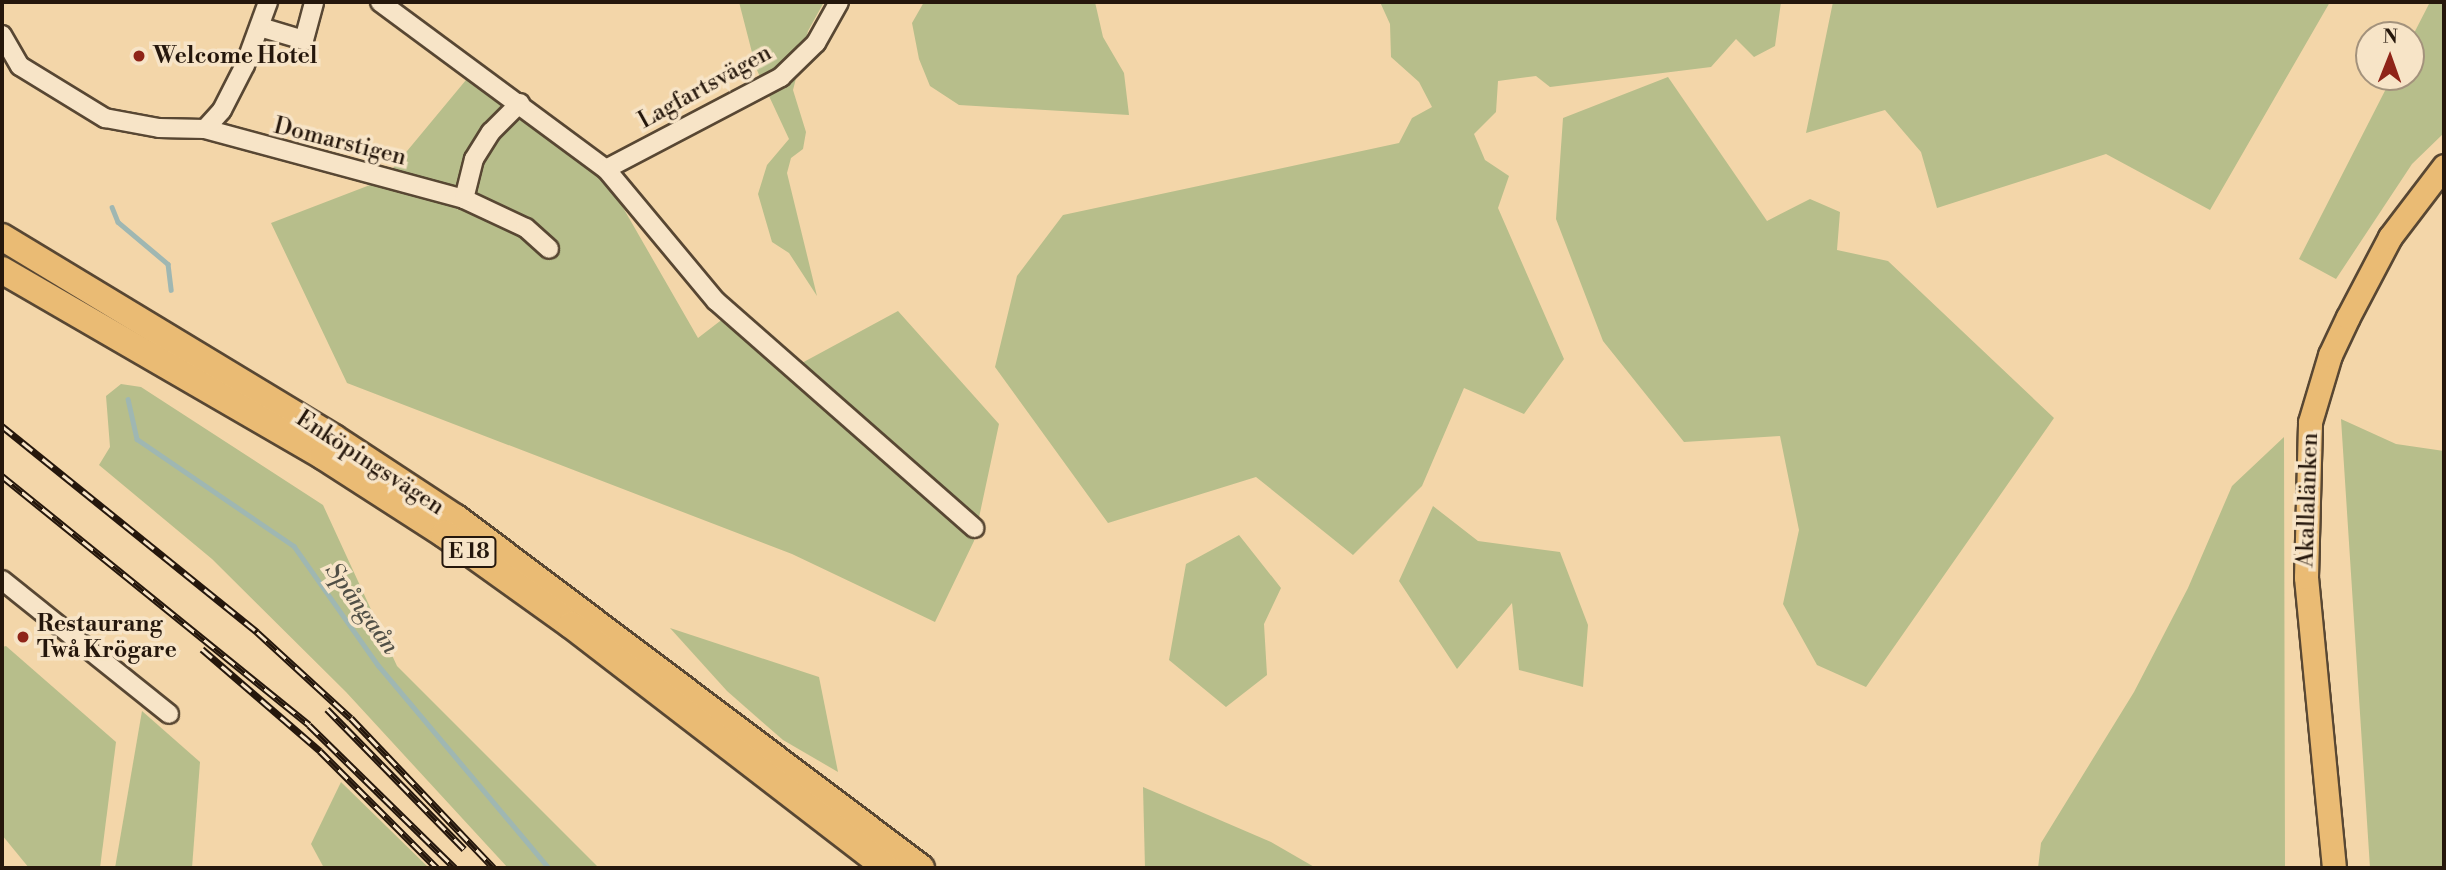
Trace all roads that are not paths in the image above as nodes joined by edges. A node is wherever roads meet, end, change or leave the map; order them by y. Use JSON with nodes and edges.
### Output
{"nodes":[{"id":1,"x":268,"y":2,"type":"edge"},
{"id":2,"x":314,"y":2,"type":"edge"},
{"id":3,"x":380,"y":2,"type":"edge"},
{"id":4,"x":839,"y":2,"type":"edge"},
{"id":5,"x":260,"y":27,"type":"junction"},
{"id":6,"x":2,"y":34,"type":"edge"},
{"id":7,"x":520,"y":103,"type":"junction"},
{"id":8,"x":205,"y":129,"type":"junction"},
{"id":9,"x":2444,"y":166,"type":"edge"},
{"id":10,"x":606,"y":169,"type":"junction"},
{"id":11,"x":464,"y":199,"type":"junction"},
{"id":12,"x":2,"y":237,"type":"edge"},
{"id":13,"x":549,"y":250,"type":"dead end"},
{"id":14,"x":2,"y":270,"type":"edge"},
{"id":15,"x":974,"y":528,"type":"dead end"},
{"id":16,"x":2,"y":580,"type":"edge"},
{"id":17,"x":169,"y":713,"type":"dead end"},
{"id":18,"x":910,"y":866,"type":"edge"},
{"id":19,"x":2334,"y":868,"type":"edge"}],
"edges":[{"from":1,"to":5,"type":"street"},
{"from":2,"to":5,"type":"street"},
{"from":3,"to":7,"type":"street"},
{"from":4,"to":10,"type":"street","name":"Lagfartsvägen"},
{"from":5,"to":8,"type":"street"},
{"from":6,"to":8,"type":"street","name":"Domarstigen"},
{"from":7,"to":10,"type":"street"},
{"from":7,"to":11,"type":"street"},
{"from":8,"to":11,"type":"street","name":"Domarstigen"},
{"from":9,"to":19,"type":"main road","name":"Akallalänken"},
{"from":10,"to":15,"type":"street"},
{"from":11,"to":13,"type":"street","name":"Domarstigen"},
{"from":12,"to":18,"type":"highway","name":"Enköpingsvägen","number":"E 18"},
{"from":14,"to":18,"type":"highway","name":"Enköpingsvägen","number":"E 18"},
{"from":16,"to":17,"type":"street"}]}
